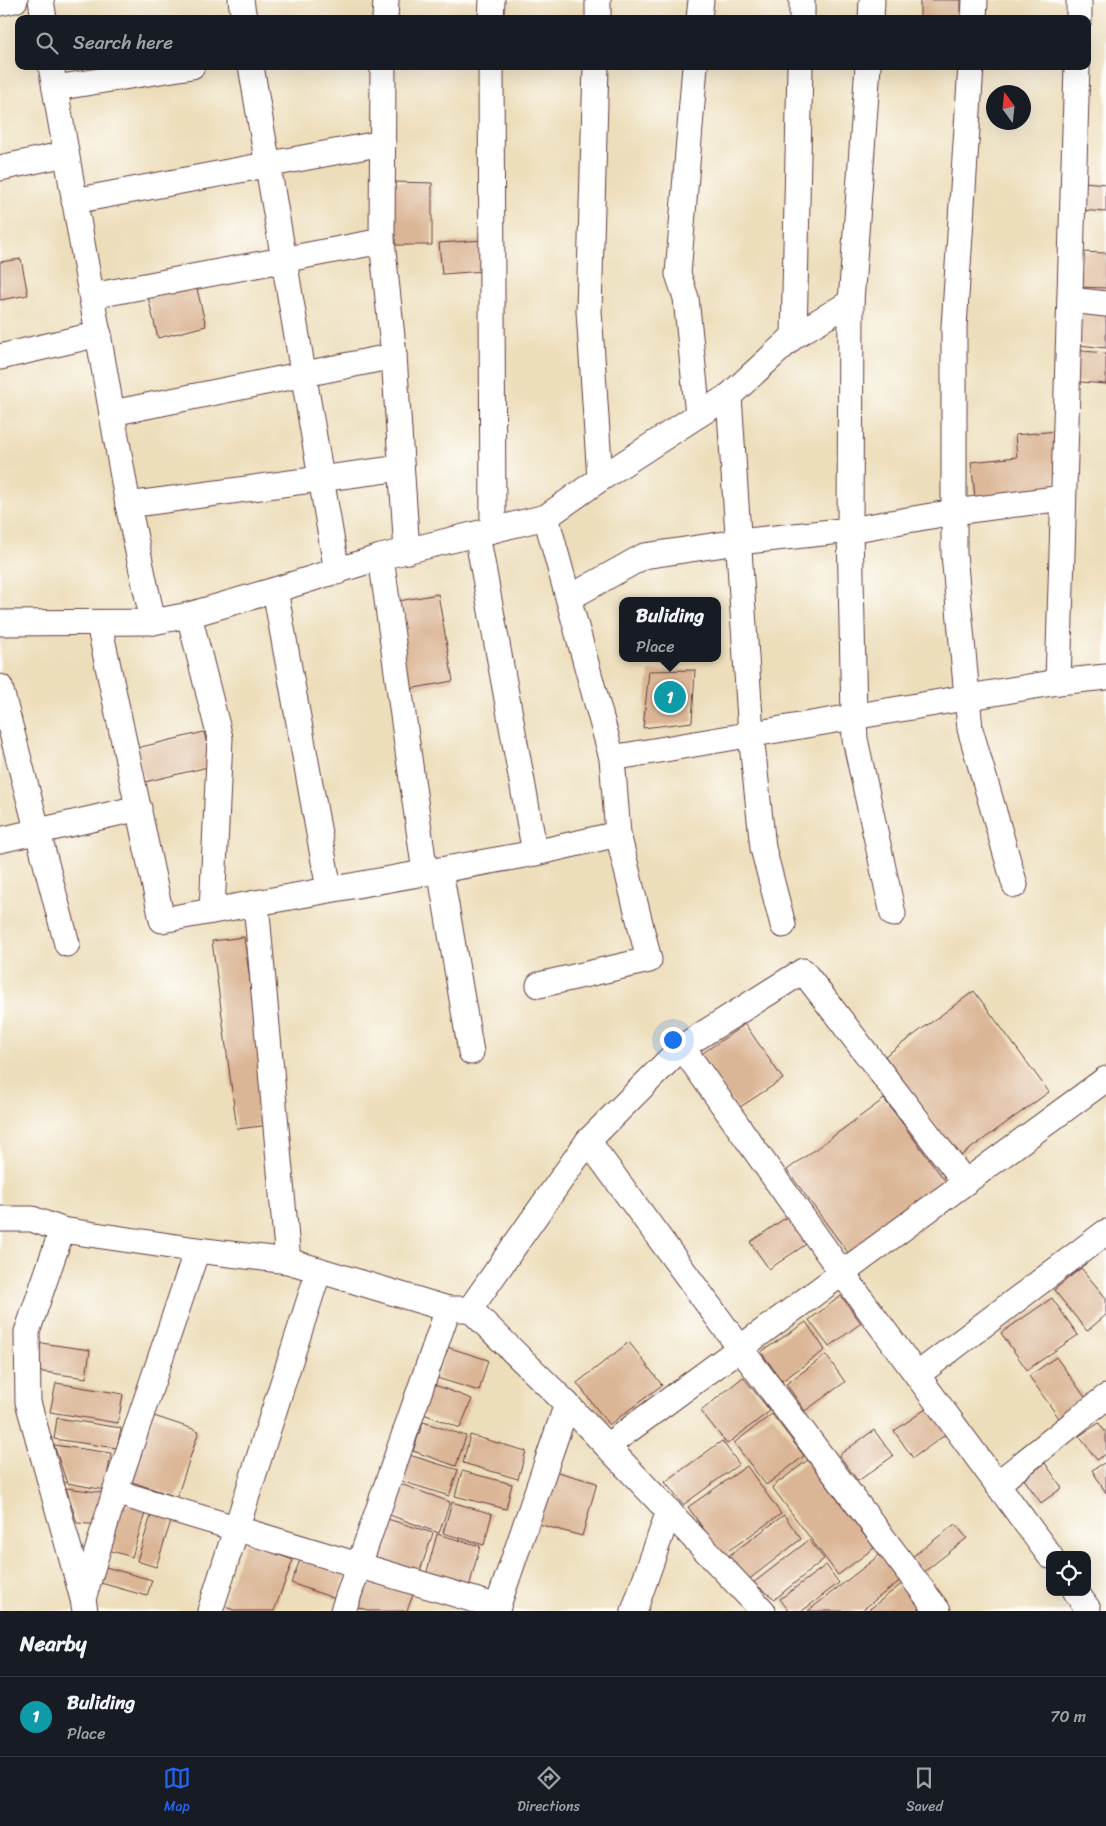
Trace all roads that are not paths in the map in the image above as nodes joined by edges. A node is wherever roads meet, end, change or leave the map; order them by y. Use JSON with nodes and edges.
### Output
{"nodes":[{"id":1,"x":15,"y":0,"type":"edge"},
{"id":2,"x":41,"y":0,"type":"edge"},
{"id":3,"x":241,"y":0,"type":"edge"},
{"id":4,"x":386,"y":0,"type":"edge"},
{"id":5,"x":492,"y":0,"type":"edge"},
{"id":6,"x":598,"y":0,"type":"edge"},
{"id":7,"x":701,"y":0,"type":"edge"},
{"id":8,"x":802,"y":0,"type":"edge"},
{"id":9,"x":872,"y":0,"type":"edge"},
{"id":10,"x":975,"y":0,"type":"edge"},
{"id":11,"x":1079,"y":0,"type":"edge"},
{"id":12,"x":0,"y":3,"type":"edge"},
{"id":13,"x":43,"y":15,"type":"edge"},
{"id":14,"x":243,"y":15,"type":"edge"},
{"id":15,"x":385,"y":15,"type":"edge"},
{"id":16,"x":491,"y":15,"type":"edge"},
{"id":17,"x":598,"y":15,"type":"edge"},
{"id":18,"x":699,"y":15,"type":"edge"},
{"id":19,"x":802,"y":15,"type":"edge"},
{"id":20,"x":871,"y":15,"type":"edge"},
{"id":21,"x":974,"y":15,"type":"edge"},
{"id":22,"x":1079,"y":15,"type":"edge"},
{"id":23,"x":141,"y":70,"type":"edge"},
{"id":24,"x":252,"y":70,"type":"edge"},
{"id":25,"x":384,"y":70,"type":"edge"},
{"id":26,"x":491,"y":70,"type":"edge"},
{"id":27,"x":596,"y":70,"type":"edge"},
{"id":28,"x":695,"y":70,"type":"edge"},
{"id":29,"x":800,"y":70,"type":"edge"},
{"id":30,"x":868,"y":70,"type":"edge"},
{"id":31,"x":971,"y":70,"type":"edge"},
{"id":32,"x":1077,"y":70,"type":"edge"},
{"id":33,"x":53,"y":77,"type":"edge"},
{"id":34,"x":383,"y":143,"type":"junction"},
{"id":35,"x":66,"y":154,"type":"junction"},
{"id":36,"x":268,"y":165,"type":"junction"},
{"id":37,"x":0,"y":168,"type":"edge"},
{"id":38,"x":74,"y":201,"type":"junction"},
{"id":39,"x":382,"y":241,"type":"junction"},
{"id":40,"x":284,"y":260,"type":"junction"},
{"id":41,"x":92,"y":296,"type":"junction"},
{"id":42,"x":1070,"y":300,"type":"junction"},
{"id":43,"x":851,"y":302,"type":"junction"},
{"id":44,"x":1106,"y":304,"type":"edge"},
{"id":45,"x":99,"y":334,"type":"junction"},
{"id":46,"x":794,"y":336,"type":"junction"},
{"id":47,"x":0,"y":356,"type":"edge"},
{"id":48,"x":394,"y":356,"type":"junction"},
{"id":49,"x":304,"y":374,"type":"junction"},
{"id":50,"x":729,"y":396,"type":"junction"},
{"id":51,"x":112,"y":413,"type":"junction"},
{"id":52,"x":698,"y":415,"type":"junction"},
{"id":53,"x":401,"y":468,"type":"junction"},
{"id":54,"x":321,"y":478,"type":"junction"},
{"id":55,"x":600,"y":479,"type":"junction"},
{"id":56,"x":1063,"y":498,"type":"junction"},
{"id":57,"x":128,"y":505,"type":"junction"},
{"id":58,"x":954,"y":512,"type":"junction"},
{"id":59,"x":546,"y":518,"type":"junction"},
{"id":60,"x":850,"y":530,"type":"junction"},
{"id":61,"x":485,"y":532,"type":"junction"},
{"id":62,"x":738,"y":542,"type":"junction"},
{"id":63,"x":407,"y":551,"type":"junction"},
{"id":64,"x":381,"y":557,"type":"junction"},
{"id":65,"x":336,"y":572,"type":"junction"},
{"id":66,"x":275,"y":590,"type":"junction"},
{"id":67,"x":569,"y":598,"type":"junction"},
{"id":68,"x":189,"y":615,"type":"junction"},
{"id":69,"x":153,"y":622,"type":"junction"},
{"id":70,"x":0,"y":623,"type":"edge"},
{"id":71,"x":99,"y":624,"type":"junction"},
{"id":72,"x":1106,"y":677,"type":"edge"},
{"id":73,"x":1058,"y":682,"type":"junction"},
{"id":74,"x":0,"y":687,"type":"edge"},
{"id":75,"x":967,"y":698,"type":"junction"},
{"id":76,"x":854,"y":717,"type":"junction"},
{"id":77,"x":751,"y":734,"type":"junction"},
{"id":78,"x":612,"y":758,"type":"junction"},
{"id":79,"x":139,"y":808,"type":"junction"},
{"id":80,"x":38,"y":831,"type":"junction"},
{"id":81,"x":618,"y":834,"type":"junction"},
{"id":82,"x":0,"y":840,"type":"edge"},
{"id":83,"x":535,"y":853,"type":"junction"},
{"id":84,"x":432,"y":872,"type":"junction"},
{"id":85,"x":1015,"y":885,"type":"dead end"},
{"id":86,"x":329,"y":889,"type":"junction"},
{"id":87,"x":256,"y":903,"type":"junction"},
{"id":88,"x":212,"y":911,"type":"junction"},
{"id":89,"x":893,"y":914,"type":"dead end"},
{"id":90,"x":783,"y":925,"type":"dead end"},
{"id":91,"x":67,"y":944,"type":"dead end"},
{"id":92,"x":539,"y":985,"type":"dead end"},
{"id":93,"x":682,"y":1047,"type":"junction"},
{"id":94,"x":471,"y":1052,"type":"dead end"},
{"id":95,"x":1106,"y":1080,"type":"edge"},
{"id":96,"x":588,"y":1141,"type":"junction"},
{"id":97,"x":965,"y":1182,"type":"junction"},
{"id":98,"x":0,"y":1219,"type":"edge"},
{"id":99,"x":62,"y":1230,"type":"junction"},
{"id":100,"x":1106,"y":1232,"type":"edge"},
{"id":101,"x":198,"y":1250,"type":"junction"},
{"id":102,"x":288,"y":1261,"type":"junction"},
{"id":103,"x":318,"y":1270,"type":"junction"},
{"id":104,"x":842,"y":1273,"type":"junction"},
{"id":105,"x":459,"y":1309,"type":"junction"},
{"id":106,"x":740,"y":1348,"type":"junction"},
{"id":107,"x":917,"y":1375,"type":"junction"},
{"id":108,"x":1106,"y":1398,"type":"edge"},
{"id":109,"x":567,"y":1404,"type":"junction"},
{"id":110,"x":607,"y":1446,"type":"junction"},
{"id":111,"x":997,"y":1484,"type":"junction"},
{"id":112,"x":115,"y":1492,"type":"junction"},
{"id":113,"x":669,"y":1512,"type":"junction"},
{"id":114,"x":236,"y":1527,"type":"junction"},
{"id":115,"x":1046,"y":1551,"type":"edge"},
{"id":116,"x":359,"y":1564,"type":"junction"},
{"id":117,"x":1079,"y":1596,"type":"edge"},
{"id":118,"x":84,"y":1605,"type":"edge"},
{"id":119,"x":497,"y":1609,"type":"edge"},
{"id":120,"x":210,"y":1611,"type":"edge"},
{"id":121,"x":343,"y":1611,"type":"edge"},
{"id":122,"x":634,"y":1611,"type":"edge"},
{"id":123,"x":763,"y":1611,"type":"edge"},
{"id":124,"x":938,"y":1611,"type":"edge"},
{"id":125,"x":1085,"y":1611,"type":"edge"}],
"edges":[{"from":1,"to":12,"type":"street"},
{"from":2,"to":13,"type":"street"},
{"from":3,"to":14,"type":"street"},
{"from":4,"to":15,"type":"street"},
{"from":5,"to":16,"type":"street"},
{"from":6,"to":17,"type":"street"},
{"from":7,"to":18,"type":"street"},
{"from":8,"to":19,"type":"street"},
{"from":9,"to":20,"type":"street"},
{"from":10,"to":21,"type":"street"},
{"from":11,"to":22,"type":"street"},
{"from":23,"to":33,"type":"street"},
{"from":24,"to":36,"type":"street"},
{"from":25,"to":34,"type":"street"},
{"from":26,"to":61,"type":"street"},
{"from":27,"to":55,"type":"street"},
{"from":28,"to":52,"type":"street"},
{"from":29,"to":46,"type":"street"},
{"from":30,"to":43,"type":"street"},
{"from":31,"to":58,"type":"street"},
{"from":32,"to":42,"type":"street"},
{"from":33,"to":35,"type":"street"},
{"from":34,"to":36,"type":"street"},
{"from":34,"to":39,"type":"street"},
{"from":35,"to":37,"type":"street"},
{"from":35,"to":38,"type":"street"},
{"from":36,"to":38,"type":"street"},
{"from":36,"to":40,"type":"street"},
{"from":38,"to":41,"type":"street"},
{"from":39,"to":40,"type":"street"},
{"from":39,"to":48,"type":"street"},
{"from":40,"to":41,"type":"street"},
{"from":40,"to":49,"type":"street"},
{"from":41,"to":45,"type":"street"},
{"from":42,"to":44,"type":"street"},
{"from":42,"to":56,"type":"street"},
{"from":43,"to":46,"type":"street"},
{"from":43,"to":60,"type":"street"},
{"from":45,"to":47,"type":"street"},
{"from":45,"to":51,"type":"street"},
{"from":46,"to":50,"type":"street"},
{"from":48,"to":49,"type":"street"},
{"from":48,"to":53,"type":"street"},
{"from":49,"to":51,"type":"street"},
{"from":49,"to":54,"type":"street"},
{"from":50,"to":52,"type":"street"},
{"from":50,"to":62,"type":"street"},
{"from":51,"to":57,"type":"street"},
{"from":52,"to":55,"type":"street"},
{"from":53,"to":54,"type":"street"},
{"from":53,"to":63,"type":"street"},
{"from":54,"to":57,"type":"street"},
{"from":54,"to":65,"type":"street"},
{"from":55,"to":59,"type":"street"},
{"from":56,"to":58,"type":"street"},
{"from":56,"to":73,"type":"street"},
{"from":57,"to":69,"type":"street"},
{"from":58,"to":60,"type":"street"},
{"from":58,"to":75,"type":"street"},
{"from":59,"to":61,"type":"street"},
{"from":59,"to":67,"type":"street"},
{"from":60,"to":62,"type":"street"},
{"from":60,"to":76,"type":"street"},
{"from":61,"to":63,"type":"street"},
{"from":61,"to":83,"type":"street"},
{"from":62,"to":67,"type":"street"},
{"from":62,"to":77,"type":"street"},
{"from":63,"to":64,"type":"street"},
{"from":64,"to":65,"type":"street"},
{"from":64,"to":84,"type":"street"},
{"from":65,"to":66,"type":"street"},
{"from":66,"to":68,"type":"street"},
{"from":66,"to":86,"type":"street"},
{"from":67,"to":78,"type":"street"},
{"from":68,"to":69,"type":"street"},
{"from":68,"to":88,"type":"street"},
{"from":69,"to":71,"type":"street"},
{"from":70,"to":71,"type":"street"},
{"from":71,"to":79,"type":"street"},
{"from":72,"to":73,"type":"street"},
{"from":73,"to":75,"type":"street"},
{"from":74,"to":80,"type":"street"},
{"from":75,"to":76,"type":"street"},
{"from":75,"to":85,"type":"street"},
{"from":76,"to":77,"type":"street"},
{"from":76,"to":89,"type":"street"},
{"from":77,"to":78,"type":"street"},
{"from":77,"to":90,"type":"street"},
{"from":78,"to":81,"type":"street"},
{"from":79,"to":80,"type":"street"},
{"from":79,"to":88,"type":"street"},
{"from":80,"to":82,"type":"street"},
{"from":80,"to":91,"type":"street"},
{"from":81,"to":83,"type":"street"},
{"from":81,"to":92,"type":"street"},
{"from":83,"to":84,"type":"street"},
{"from":84,"to":86,"type":"street"},
{"from":84,"to":94,"type":"street"},
{"from":86,"to":87,"type":"street"},
{"from":87,"to":88,"type":"street"},
{"from":87,"to":102,"type":"street"},
{"from":93,"to":96,"type":"street"},
{"from":93,"to":97,"type":"street"},
{"from":93,"to":104,"type":"street"},
{"from":95,"to":97,"type":"street"},
{"from":96,"to":105,"type":"street"},
{"from":96,"to":106,"type":"street"},
{"from":97,"to":104,"type":"street"},
{"from":98,"to":99,"type":"street"},
{"from":99,"to":101,"type":"street"},
{"from":99,"to":118,"type":"street"},
{"from":100,"to":107,"type":"street"},
{"from":101,"to":102,"type":"street"},
{"from":101,"to":112,"type":"street"},
{"from":102,"to":103,"type":"street"},
{"from":103,"to":105,"type":"street"},
{"from":103,"to":114,"type":"street"},
{"from":104,"to":106,"type":"street"},
{"from":104,"to":107,"type":"street"},
{"from":105,"to":109,"type":"street"},
{"from":105,"to":116,"type":"street"},
{"from":106,"to":110,"type":"street"},
{"from":106,"to":124,"type":"street"},
{"from":107,"to":111,"type":"street"},
{"from":108,"to":111,"type":"street"},
{"from":109,"to":110,"type":"street"},
{"from":109,"to":119,"type":"street"},
{"from":110,"to":113,"type":"street"},
{"from":111,"to":115,"type":"street"},
{"from":112,"to":114,"type":"street"},
{"from":112,"to":118,"type":"street"},
{"from":113,"to":122,"type":"street"},
{"from":113,"to":123,"type":"street"},
{"from":114,"to":116,"type":"street"},
{"from":114,"to":120,"type":"street"},
{"from":116,"to":119,"type":"street"},
{"from":116,"to":121,"type":"street"},
{"from":117,"to":125,"type":"street"}]}
